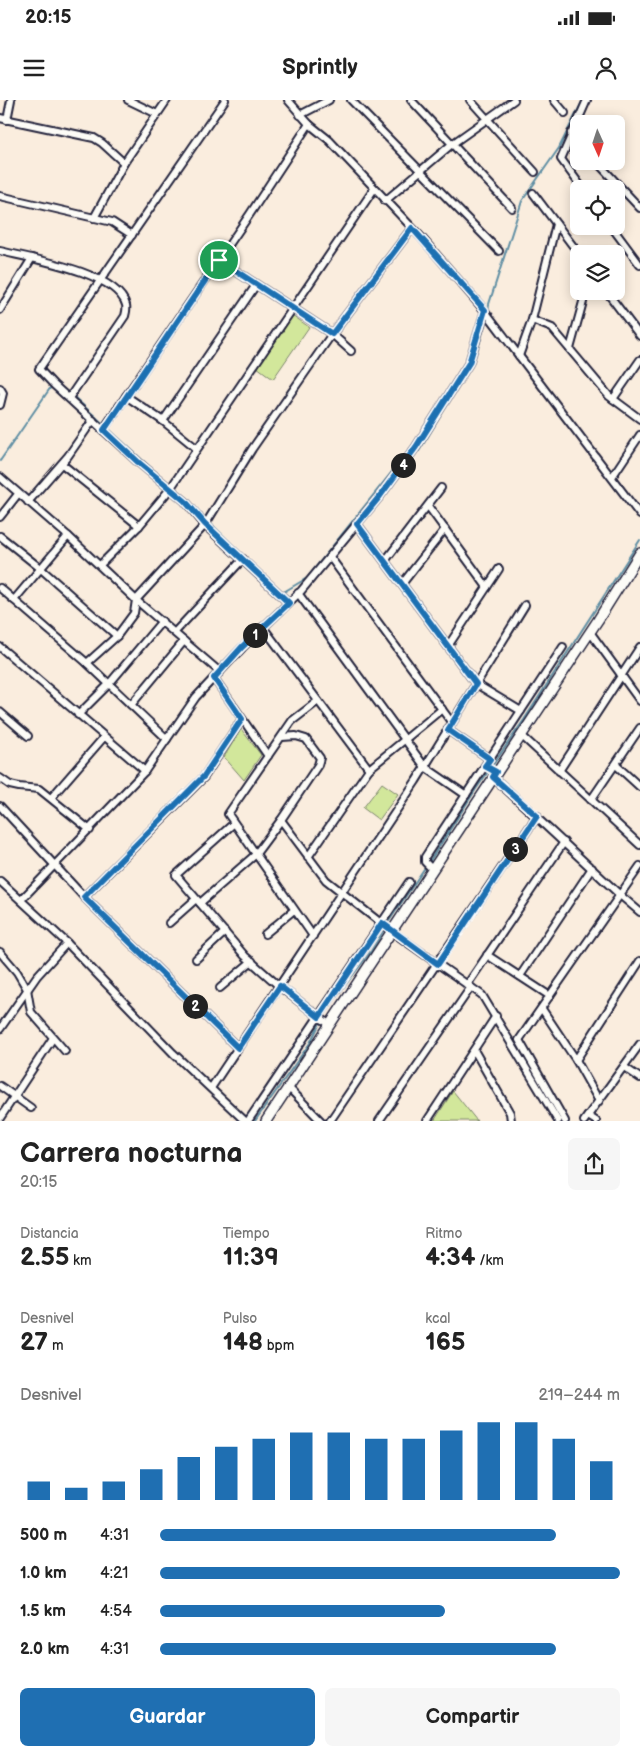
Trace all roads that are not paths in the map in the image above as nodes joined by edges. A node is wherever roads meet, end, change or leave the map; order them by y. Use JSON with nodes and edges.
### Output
{"nodes":[{"id":1,"x":11,"y":100,"type":"edge"},
{"id":2,"x":128,"y":100,"type":"edge"},
{"id":3,"x":167,"y":100,"type":"edge"},
{"id":4,"x":225,"y":100,"type":"edge"},
{"id":5,"x":288,"y":100,"type":"edge"},
{"id":6,"x":329,"y":100,"type":"edge"},
{"id":7,"x":351,"y":100,"type":"edge"},
{"id":8,"x":412,"y":100,"type":"edge"},
{"id":9,"x":470,"y":100,"type":"edge"},
{"id":10,"x":514,"y":100,"type":"edge"},
{"id":11,"x":554,"y":100,"type":"edge"},
{"id":12,"x":587,"y":100,"type":"edge"},
{"id":13,"x":565,"y":113,"type":"dead end"},
{"id":14,"x":157,"y":114,"type":"junction"},
{"id":15,"x":300,"y":115,"type":"junction"},
{"id":16,"x":580,"y":115,"type":"edge"},
{"id":17,"x":3,"y":119,"type":"edge"},
{"id":18,"x":487,"y":119,"type":"junction"},
{"id":19,"x":309,"y":124,"type":"junction"},
{"id":20,"x":570,"y":136,"type":"edge"},
{"id":21,"x":452,"y":144,"type":"junction"},
{"id":22,"x":124,"y":163,"type":"junction"},
{"id":23,"x":420,"y":170,"type":"junction"},
{"id":24,"x":604,"y":170,"type":"edge"},
{"id":25,"x":535,"y":172,"type":"dead end"},
{"id":26,"x":576,"y":180,"type":"edge"},
{"id":27,"x":374,"y":189,"type":"junction"},
{"id":28,"x":533,"y":194,"type":"dead end"},
{"id":29,"x":0,"y":196,"type":"edge"},
{"id":30,"x":385,"y":200,"type":"junction"},
{"id":31,"x":512,"y":208,"type":"dead end"},
{"id":32,"x":640,"y":208,"type":"edge"},
{"id":33,"x":94,"y":218,"type":"junction"},
{"id":34,"x":556,"y":224,"type":"junction"},
{"id":35,"x":412,"y":228,"type":"junction"},
{"id":36,"x":132,"y":235,"type":"junction"},
{"id":37,"x":618,"y":235,"type":"edge"},
{"id":38,"x":572,"y":245,"type":"edge"},
{"id":39,"x":0,"y":250,"type":"edge"},
{"id":40,"x":499,"y":251,"type":"dead end"},
{"id":41,"x":32,"y":258,"type":"junction"},
{"id":42,"x":219,"y":260,"type":"junction"},
{"id":43,"x":640,"y":265,"type":"edge"},
{"id":44,"x":100,"y":280,"type":"junction"},
{"id":45,"x":256,"y":285,"type":"junction"},
{"id":46,"x":584,"y":300,"type":"edge"},
{"id":47,"x":613,"y":300,"type":"edge"},
{"id":48,"x":292,"y":308,"type":"junction"},
{"id":49,"x":0,"y":309,"type":"edge"},
{"id":50,"x":485,"y":310,"type":"junction"},
{"id":51,"x":532,"y":320,"type":"junction"},
{"id":52,"x":332,"y":334,"type":"junction"},
{"id":53,"x":640,"y":336,"type":"edge"},
{"id":54,"x":570,"y":349,"type":"junction"},
{"id":55,"x":351,"y":350,"type":"dead end"},
{"id":56,"x":519,"y":356,"type":"junction"},
{"id":57,"x":640,"y":360,"type":"edge"},
{"id":58,"x":0,"y":388,"type":"edge"},
{"id":59,"x":126,"y":396,"type":"junction"},
{"id":60,"x":69,"y":398,"type":"junction"},
{"id":61,"x":613,"y":399,"type":"junction"},
{"id":62,"x":0,"y":405,"type":"edge"},
{"id":63,"x":640,"y":419,"type":"edge"},
{"id":64,"x":93,"y":420,"type":"junction"},
{"id":65,"x":163,"y":421,"type":"junction"},
{"id":66,"x":104,"y":430,"type":"junction"},
{"id":67,"x":640,"y":435,"type":"edge"},
{"id":68,"x":196,"y":448,"type":"junction"},
{"id":69,"x":62,"y":464,"type":"junction"},
{"id":70,"x":0,"y":477,"type":"edge"},
{"id":71,"x":612,"y":477,"type":"junction"},
{"id":72,"x":441,"y":488,"type":"dead end"},
{"id":73,"x":170,"y":489,"type":"junction"},
{"id":74,"x":18,"y":494,"type":"junction"},
{"id":75,"x":28,"y":502,"type":"junction"},
{"id":76,"x":428,"y":506,"type":"junction"},
{"id":77,"x":640,"y":515,"type":"edge"},
{"id":78,"x":0,"y":517,"type":"edge"},
{"id":79,"x":205,"y":524,"type":"junction"},
{"id":80,"x":357,"y":524,"type":"junction"},
{"id":81,"x":139,"y":526,"type":"junction"},
{"id":82,"x":445,"y":529,"type":"junction"},
{"id":83,"x":0,"y":536,"type":"edge"},
{"id":84,"x":68,"y":536,"type":"junction"},
{"id":85,"x":640,"y":553,"type":"edge"},
{"id":86,"x":330,"y":557,"type":"junction"},
{"id":87,"x":243,"y":559,"type":"junction"},
{"id":88,"x":385,"y":561,"type":"junction"},
{"id":89,"x":100,"y":565,"type":"junction"},
{"id":90,"x":40,"y":568,"type":"junction"},
{"id":91,"x":499,"y":570,"type":"dead end"},
{"id":92,"x":402,"y":584,"type":"junction"},
{"id":93,"x":487,"y":587,"type":"junction"},
{"id":94,"x":0,"y":588,"type":"edge"},
{"id":95,"x":298,"y":593,"type":"junction"},
{"id":96,"x":14,"y":600,"type":"junction"},
{"id":97,"x":136,"y":600,"type":"junction"},
{"id":98,"x":289,"y":603,"type":"junction"},
{"id":99,"x":525,"y":605,"type":"dead end"},
{"id":100,"x":162,"y":621,"type":"junction"},
{"id":101,"x":263,"y":627,"type":"junction"},
{"id":102,"x":175,"y":632,"type":"junction"},
{"id":103,"x":590,"y":632,"type":"junction"},
{"id":104,"x":117,"y":636,"type":"junction"},
{"id":105,"x":184,"y":641,"type":"junction"},
{"id":106,"x":448,"y":646,"type":"junction"},
{"id":107,"x":0,"y":647,"type":"edge"},
{"id":108,"x":563,"y":647,"type":"dead end"},
{"id":109,"x":640,"y":647,"type":"edge"},
{"id":110,"x":87,"y":663,"type":"junction"},
{"id":111,"x":220,"y":672,"type":"junction"},
{"id":112,"x":621,"y":676,"type":"junction"},
{"id":113,"x":214,"y":678,"type":"junction"},
{"id":114,"x":109,"y":684,"type":"junction"},
{"id":115,"x":476,"y":684,"type":"junction"},
{"id":116,"x":318,"y":701,"type":"junction"},
{"id":117,"x":640,"y":701,"type":"edge"},
{"id":118,"x":131,"y":705,"type":"junction"},
{"id":119,"x":442,"y":709,"type":"junction"},
{"id":120,"x":521,"y":711,"type":"junction"},
{"id":121,"x":0,"y":712,"type":"edge"},
{"id":122,"x":78,"y":715,"type":"junction"},
{"id":123,"x":242,"y":719,"type":"junction"},
{"id":124,"x":452,"y":723,"type":"junction"},
{"id":125,"x":640,"y":728,"type":"edge"},
{"id":126,"x":448,"y":730,"type":"junction"},
{"id":127,"x":521,"y":735,"type":"junction"},
{"id":128,"x":28,"y":736,"type":"dead end"},
{"id":129,"x":104,"y":737,"type":"junction"},
{"id":130,"x":282,"y":737,"type":"junction"},
{"id":131,"x":167,"y":739,"type":"junction"},
{"id":132,"x":404,"y":740,"type":"junction"},
{"id":133,"x":268,"y":756,"type":"junction"},
{"id":134,"x":490,"y":759,"type":"junction"},
{"id":135,"x":616,"y":765,"type":"junction"},
{"id":136,"x":485,"y":766,"type":"junction"},
{"id":137,"x":424,"y":768,"type":"junction"},
{"id":138,"x":369,"y":769,"type":"junction"},
{"id":139,"x":145,"y":771,"type":"junction"},
{"id":140,"x":559,"y":771,"type":"junction"},
{"id":141,"x":495,"y":775,"type":"junction"},
{"id":142,"x":0,"y":778,"type":"edge"},
{"id":143,"x":640,"y":787,"type":"edge"},
{"id":144,"x":466,"y":796,"type":"junction"},
{"id":145,"x":51,"y":798,"type":"junction"},
{"id":146,"x":592,"y":800,"type":"junction"},
{"id":147,"x":0,"y":806,"type":"edge"},
{"id":148,"x":537,"y":816,"type":"junction"},
{"id":149,"x":281,"y":820,"type":"junction"},
{"id":150,"x":233,"y":824,"type":"junction"},
{"id":151,"x":90,"y":830,"type":"junction"},
{"id":152,"x":564,"y":842,"type":"junction"},
{"id":153,"x":640,"y":845,"type":"edge"},
{"id":154,"x":255,"y":855,"type":"junction"},
{"id":155,"x":308,"y":857,"type":"junction"},
{"id":156,"x":55,"y":866,"type":"junction"},
{"id":157,"x":640,"y":866,"type":"edge"},
{"id":158,"x":592,"y":868,"type":"junction"},
{"id":159,"x":432,"y":869,"type":"junction"},
{"id":160,"x":0,"y":881,"type":"edge"},
{"id":161,"x":409,"y":882,"type":"dead end"},
{"id":162,"x":342,"y":893,"type":"junction"},
{"id":163,"x":620,"y":895,"type":"junction"},
{"id":164,"x":84,"y":897,"type":"junction"},
{"id":165,"x":21,"y":900,"type":"junction"},
{"id":166,"x":198,"y":901,"type":"junction"},
{"id":167,"x":294,"y":910,"type":"junction"},
{"id":168,"x":640,"y":912,"type":"edge"},
{"id":169,"x":169,"y":923,"type":"dead end"},
{"id":170,"x":382,"y":923,"type":"junction"},
{"id":171,"x":392,"y":931,"type":"junction"},
{"id":172,"x":225,"y":932,"type":"junction"},
{"id":173,"x":265,"y":934,"type":"dead end"},
{"id":174,"x":313,"y":936,"type":"junction"},
{"id":175,"x":68,"y":943,"type":"junction"},
{"id":176,"x":0,"y":953,"type":"edge"},
{"id":177,"x":488,"y":955,"type":"junction"},
{"id":178,"x":196,"y":959,"type":"dead end"},
{"id":179,"x":252,"y":961,"type":"junction"},
{"id":180,"x":640,"y":961,"type":"edge"},
{"id":181,"x":438,"y":964,"type":"junction"},
{"id":182,"x":520,"y":976,"type":"junction"},
{"id":183,"x":280,"y":986,"type":"junction"},
{"id":184,"x":469,"y":986,"type":"junction"},
{"id":185,"x":27,"y":988,"type":"junction"},
{"id":186,"x":220,"y":988,"type":"dead end"},
{"id":187,"x":550,"y":996,"type":"junction"},
{"id":188,"x":542,"y":1009,"type":"junction"},
{"id":189,"x":496,"y":1016,"type":"junction"},
{"id":190,"x":319,"y":1017,"type":"junction"},
{"id":191,"x":330,"y":1025,"type":"junction"},
{"id":192,"x":0,"y":1029,"type":"edge"},
{"id":193,"x":52,"y":1038,"type":"junction"},
{"id":194,"x":640,"y":1044,"type":"edge"},
{"id":195,"x":238,"y":1048,"type":"junction"},
{"id":196,"x":474,"y":1050,"type":"junction"},
{"id":197,"x":65,"y":1051,"type":"dead end"},
{"id":198,"x":576,"y":1060,"type":"junction"},
{"id":199,"x":624,"y":1067,"type":"junction"},
{"id":200,"x":640,"y":1078,"type":"edge"},
{"id":201,"x":0,"y":1086,"type":"edge"},
{"id":202,"x":211,"y":1088,"type":"junction"},
{"id":203,"x":288,"y":1088,"type":"junction"},
{"id":204,"x":14,"y":1096,"type":"junction"},
{"id":205,"x":599,"y":1101,"type":"junction"},
{"id":206,"x":31,"y":1108,"type":"dead end"},
{"id":207,"x":0,"y":1118,"type":"edge"},
{"id":208,"x":586,"y":1118,"type":"edge"},
{"id":209,"x":247,"y":1121,"type":"edge"},
{"id":210,"x":266,"y":1121,"type":"edge"},
{"id":211,"x":321,"y":1121,"type":"edge"},
{"id":212,"x":330,"y":1121,"type":"edge"},
{"id":213,"x":379,"y":1121,"type":"edge"},
{"id":214,"x":427,"y":1121,"type":"edge"},
{"id":215,"x":511,"y":1121,"type":"edge"},
{"id":216,"x":558,"y":1121,"type":"edge"},
{"id":217,"x":565,"y":1121,"type":"edge"},
{"id":218,"x":596,"y":1121,"type":"edge"}],
"edges":[{"from":1,"to":17,"type":"street"},
{"from":2,"to":14,"type":"street"},
{"from":3,"to":14,"type":"street"},
{"from":4,"to":36,"type":"street"},
{"from":5,"to":15,"type":"street"},
{"from":6,"to":15,"type":"street"},
{"from":7,"to":23,"type":"street"},
{"from":8,"to":21,"type":"street"},
{"from":9,"to":18,"type":"street"},
{"from":10,"to":18,"type":"street"},
{"from":11,"to":13,"type":"street"},
{"from":12,"to":16,"type":"street"},
{"from":14,"to":22,"type":"street"},
{"from":15,"to":19,"type":"street"},
{"from":17,"to":22,"type":"street"},
{"from":18,"to":21,"type":"street"},
{"from":18,"to":25,"type":"street"},
{"from":19,"to":27,"type":"street"},
{"from":19,"to":42,"type":"street"},
{"from":20,"to":26,"type":"street"},
{"from":21,"to":23,"type":"street"},
{"from":21,"to":31,"type":"street"},
{"from":22,"to":33,"type":"street"},
{"from":23,"to":30,"type":"street"},
{"from":23,"to":40,"type":"street"},
{"from":24,"to":32,"type":"street"},
{"from":27,"to":30,"type":"street"},
{"from":27,"to":48,"type":"street"},
{"from":28,"to":34,"type":"street"},
{"from":29,"to":33,"type":"street"},
{"from":30,"to":35,"type":"street"},
{"from":33,"to":36,"type":"street"},
{"from":34,"to":38,"type":"street"},
{"from":34,"to":51,"type":"street"},
{"from":35,"to":50,"type":"street"},
{"from":35,"to":52,"type":"street"},
{"from":36,"to":44,"type":"street"},
{"from":37,"to":43,"type":"street"},
{"from":39,"to":41,"type":"street"},
{"from":41,"to":44,"type":"street"},
{"from":41,"to":49,"type":"street"},
{"from":42,"to":45,"type":"street"},
{"from":42,"to":59,"type":"street"},
{"from":44,"to":60,"type":"street"},
{"from":44,"to":60,"type":"street"},
{"from":45,"to":48,"type":"street"},
{"from":45,"to":65,"type":"street"},
{"from":46,"to":54,"type":"street"},
{"from":47,"to":53,"type":"street"},
{"from":48,"to":52,"type":"street"},
{"from":48,"to":68,"type":"street"},
{"from":50,"to":56,"type":"street"},
{"from":50,"to":80,"type":"street"},
{"from":51,"to":54,"type":"street"},
{"from":51,"to":56,"type":"street"},
{"from":52,"to":55,"type":"street"},
{"from":52,"to":79,"type":"street"},
{"from":54,"to":61,"type":"street"},
{"from":56,"to":71,"type":"street"},
{"from":57,"to":61,"type":"street"},
{"from":58,"to":62,"type":"street"},
{"from":59,"to":65,"type":"street"},
{"from":59,"to":66,"type":"street"},
{"from":60,"to":64,"type":"street"},
{"from":61,"to":63,"type":"street"},
{"from":64,"to":66,"type":"street"},
{"from":64,"to":69,"type":"street"},
{"from":65,"to":68,"type":"street"},
{"from":66,"to":73,"type":"street"},
{"from":67,"to":71,"type":"street"},
{"from":68,"to":73,"type":"street"},
{"from":69,"to":75,"type":"street"},
{"from":69,"to":81,"type":"street"},
{"from":70,"to":74,"type":"street"},
{"from":71,"to":77,"type":"street"},
{"from":72,"to":76,"type":"street"},
{"from":73,"to":79,"type":"street"},
{"from":73,"to":81,"type":"street"},
{"from":74,"to":75,"type":"street"},
{"from":74,"to":78,"type":"street"},
{"from":75,"to":84,"type":"street"},
{"from":76,"to":82,"type":"street"},
{"from":76,"to":88,"type":"street"},
{"from":79,"to":87,"type":"street"},
{"from":79,"to":97,"type":"street"},
{"from":80,"to":86,"type":"street"},
{"from":80,"to":88,"type":"street"},
{"from":81,"to":89,"type":"street"},
{"from":82,"to":92,"type":"street"},
{"from":82,"to":93,"type":"street"},
{"from":83,"to":90,"type":"street"},
{"from":84,"to":89,"type":"street"},
{"from":84,"to":90,"type":"street"},
{"from":85,"to":103,"type":"street"},
{"from":86,"to":95,"type":"street"},
{"from":86,"to":119,"type":"street"},
{"from":87,"to":98,"type":"street"},
{"from":87,"to":102,"type":"street"},
{"from":88,"to":92,"type":"street"},
{"from":89,"to":97,"type":"street"},
{"from":90,"to":96,"type":"street"},
{"from":90,"to":104,"type":"street"},
{"from":91,"to":93,"type":"street"},
{"from":92,"to":106,"type":"street"},
{"from":93,"to":106,"type":"street"},
{"from":94,"to":96,"type":"street"},
{"from":95,"to":98,"type":"street"},
{"from":95,"to":132,"type":"street"},
{"from":96,"to":110,"type":"street"},
{"from":97,"to":100,"type":"street"},
{"from":97,"to":104,"type":"street"},
{"from":98,"to":101,"type":"street"},
{"from":99,"to":115,"type":"street"},
{"from":100,"to":102,"type":"street"},
{"from":100,"to":114,"type":"street"},
{"from":101,"to":111,"type":"street"},
{"from":101,"to":116,"type":"street"},
{"from":102,"to":105,"type":"street"},
{"from":103,"to":112,"type":"street"},
{"from":103,"to":127,"type":"street"},
{"from":104,"to":110,"type":"street"},
{"from":105,"to":111,"type":"street"},
{"from":105,"to":118,"type":"street"},
{"from":106,"to":115,"type":"street"},
{"from":107,"to":122,"type":"street"},
{"from":108,"to":120,"type":"street"},
{"from":109,"to":112,"type":"street"},
{"from":110,"to":114,"type":"street"},
{"from":111,"to":113,"type":"street"},
{"from":112,"to":117,"type":"street"},
{"from":112,"to":140,"type":"street"},
{"from":113,"to":123,"type":"street"},
{"from":113,"to":131,"type":"street"},
{"from":114,"to":118,"type":"street"},
{"from":114,"to":122,"type":"street"},
{"from":115,"to":120,"type":"street"},
{"from":115,"to":124,"type":"street"},
{"from":116,"to":130,"type":"street"},
{"from":116,"to":138,"type":"street"},
{"from":118,"to":131,"type":"street"},
{"from":119,"to":124,"type":"street"},
{"from":119,"to":132,"type":"street"},
{"from":120,"to":134,"type":"street"},
{"from":121,"to":128,"type":"street"},
{"from":122,"to":129,"type":"street"},
{"from":123,"to":133,"type":"street"},
{"from":123,"to":164,"type":"street"},
{"from":124,"to":126,"type":"street"},
{"from":125,"to":135,"type":"street"},
{"from":126,"to":134,"type":"street"},
{"from":126,"to":137,"type":"street"},
{"from":127,"to":140,"type":"street"},
{"from":127,"to":141,"type":"street"},
{"from":129,"to":139,"type":"street"},
{"from":129,"to":145,"type":"street"},
{"from":130,"to":133,"type":"street"},
{"from":130,"to":149,"type":"street"},
{"from":131,"to":139,"type":"street"},
{"from":132,"to":137,"type":"street"},
{"from":132,"to":138,"type":"street"},
{"from":133,"to":150,"type":"street"},
{"from":134,"to":136,"type":"street"},
{"from":135,"to":143,"type":"street"},
{"from":135,"to":146,"type":"street"},
{"from":136,"to":141,"type":"street"},
{"from":136,"to":144,"type":"street"},
{"from":137,"to":144,"type":"street"},
{"from":137,"to":162,"type":"street"},
{"from":138,"to":155,"type":"street"},
{"from":139,"to":151,"type":"street"},
{"from":140,"to":146,"type":"street"},
{"from":141,"to":148,"type":"street"},
{"from":141,"to":159,"type":"street"},
{"from":142,"to":145,"type":"street"},
{"from":144,"to":159,"type":"street"},
{"from":145,"to":151,"type":"street"},
{"from":146,"to":153,"type":"street"},
{"from":147,"to":156,"type":"street"},
{"from":148,"to":152,"type":"street"},
{"from":148,"to":181,"type":"street"},
{"from":149,"to":154,"type":"street"},
{"from":149,"to":155,"type":"street"},
{"from":150,"to":154,"type":"street"},
{"from":150,"to":166,"type":"street"},
{"from":151,"to":156,"type":"street"},
{"from":152,"to":158,"type":"street"},
{"from":152,"to":177,"type":"street"},
{"from":154,"to":166,"type":"street"},
{"from":154,"to":167,"type":"street"},
{"from":155,"to":162,"type":"street"},
{"from":156,"to":164,"type":"street"},
{"from":156,"to":165,"type":"street"},
{"from":157,"to":163,"type":"street"},
{"from":158,"to":163,"type":"street"},
{"from":158,"to":182,"type":"street"},
{"from":159,"to":171,"type":"street"},
{"from":160,"to":165,"type":"street"},
{"from":161,"to":170,"type":"street"},
{"from":162,"to":170,"type":"street"},
{"from":162,"to":174,"type":"street"},
{"from":163,"to":168,"type":"street"},
{"from":163,"to":187,"type":"street"},
{"from":164,"to":195,"type":"street"},
{"from":165,"to":175,"type":"street"},
{"from":166,"to":169,"type":"street"},
{"from":166,"to":172,"type":"street"},
{"from":167,"to":173,"type":"street"},
{"from":167,"to":174,"type":"street"},
{"from":170,"to":171,"type":"street"},
{"from":170,"to":190,"type":"street"},
{"from":171,"to":181,"type":"street"},
{"from":171,"to":191,"type":"street"},
{"from":172,"to":178,"type":"street"},
{"from":172,"to":179,"type":"street"},
{"from":174,"to":183,"type":"street"},
{"from":175,"to":185,"type":"street"},
{"from":175,"to":202,"type":"street"},
{"from":176,"to":185,"type":"street"},
{"from":177,"to":182,"type":"street"},
{"from":177,"to":184,"type":"street"},
{"from":179,"to":183,"type":"street"},
{"from":179,"to":186,"type":"street"},
{"from":180,"to":198,"type":"street"},
{"from":181,"to":184,"type":"street"},
{"from":181,"to":212,"type":"street"},
{"from":182,"to":187,"type":"street"},
{"from":183,"to":190,"type":"street"},
{"from":183,"to":195,"type":"street"},
{"from":184,"to":189,"type":"street"},
{"from":184,"to":213,"type":"street"},
{"from":185,"to":192,"type":"street"},
{"from":185,"to":193,"type":"street"},
{"from":187,"to":188,"type":"street"},
{"from":188,"to":198,"type":"street"},
{"from":188,"to":217,"type":"street"},
{"from":189,"to":196,"type":"street"},
{"from":189,"to":216,"type":"street"},
{"from":190,"to":191,"type":"street"},
{"from":190,"to":209,"type":"street"},
{"from":191,"to":203,"type":"street"},
{"from":193,"to":197,"type":"street"},
{"from":193,"to":204,"type":"street"},
{"from":194,"to":199,"type":"street"},
{"from":195,"to":202,"type":"street"},
{"from":196,"to":214,"type":"street"},
{"from":196,"to":215,"type":"street"},
{"from":198,"to":205,"type":"street"},
{"from":199,"to":200,"type":"street"},
{"from":199,"to":205,"type":"street"},
{"from":201,"to":204,"type":"street"},
{"from":202,"to":209,"type":"street"},
{"from":203,"to":210,"type":"street"},
{"from":203,"to":211,"type":"street"},
{"from":204,"to":206,"type":"street"},
{"from":204,"to":207,"type":"street"},
{"from":205,"to":208,"type":"street"},
{"from":208,"to":218,"type":"street"}]}
